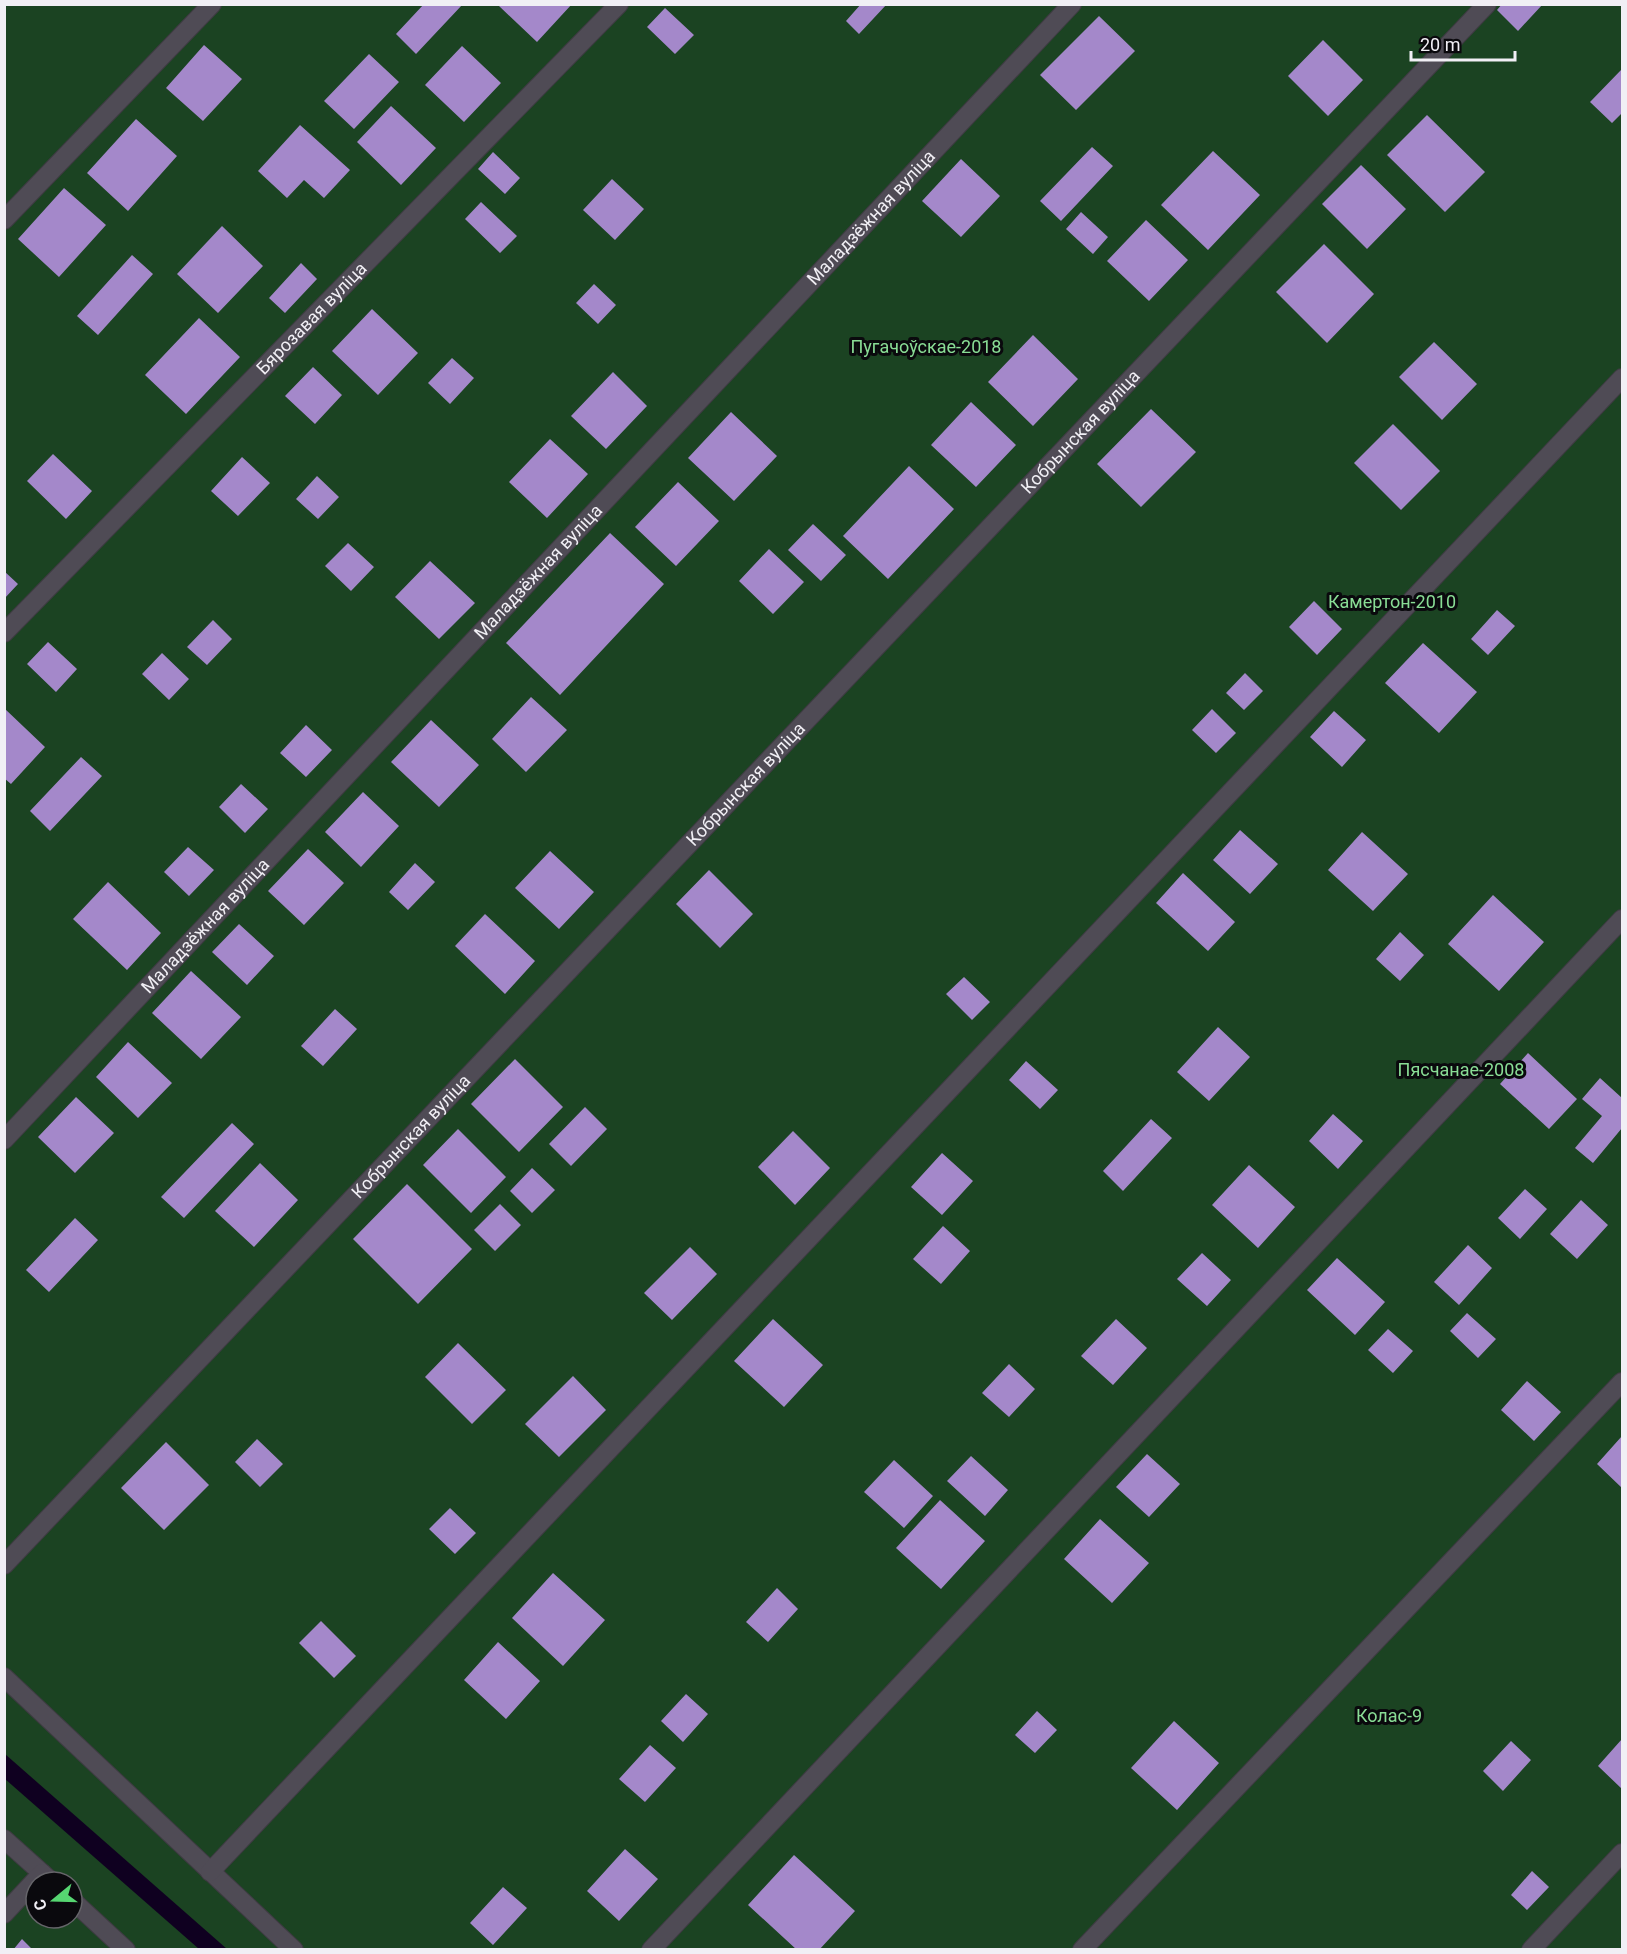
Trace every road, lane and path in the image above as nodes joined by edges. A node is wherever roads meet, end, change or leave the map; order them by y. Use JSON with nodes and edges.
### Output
{"nodes":[{"id":1,"x":212,"y":4,"type":"edge"},
{"id":2,"x":618,"y":4,"type":"edge"},
{"id":3,"x":1072,"y":4,"type":"edge"},
{"id":4,"x":1487,"y":4,"type":"edge"},
{"id":5,"x":4,"y":220,"type":"edge"},
{"id":6,"x":1623,"y":378,"type":"edge"},
{"id":7,"x":4,"y":633,"type":"edge"},
{"id":8,"x":1623,"y":919,"type":"edge"},
{"id":9,"x":4,"y":1140,"type":"edge"},
{"id":10,"x":1623,"y":1382,"type":"edge"},
{"id":11,"x":4,"y":1565,"type":"edge"},
{"id":12,"x":4,"y":1677,"type":"edge"},
{"id":13,"x":4,"y":1839,"type":"edge"},
{"id":14,"x":1623,"y":1853,"type":"edge"},
{"id":15,"x":39,"y":1870,"type":"edge"},
{"id":16,"x":210,"y":1872,"type":"junction"},
{"id":17,"x":24,"y":1897,"type":"edge"},
{"id":18,"x":84,"y":1911,"type":"edge"},
{"id":19,"x":4,"y":1914,"type":"edge"},
{"id":20,"x":126,"y":1950,"type":"edge"},
{"id":21,"x":294,"y":1950,"type":"edge"},
{"id":22,"x":651,"y":1950,"type":"edge"},
{"id":23,"x":1082,"y":1950,"type":"edge"},
{"id":24,"x":1530,"y":1950,"type":"edge"}],
"edges":[{"from":1,"to":5,"type":"lane"},
{"from":2,"to":7,"type":"lane","name":"Бярозавая вуліца"},
{"from":3,"to":9,"type":"lane","name":"Маладзёжная вуліца"},
{"from":4,"to":11,"type":"lane","name":"Кобрынская вуліца"},
{"from":6,"to":16,"type":"lane"},
{"from":8,"to":22,"type":"lane"},
{"from":10,"to":23,"type":"lane"},
{"from":12,"to":16,"type":"lane"},
{"from":13,"to":15,"type":"lane"},
{"from":14,"to":24,"type":"lane"},
{"from":16,"to":21,"type":"lane"},
{"from":17,"to":19,"type":"lane"},
{"from":18,"to":20,"type":"lane"}]}
